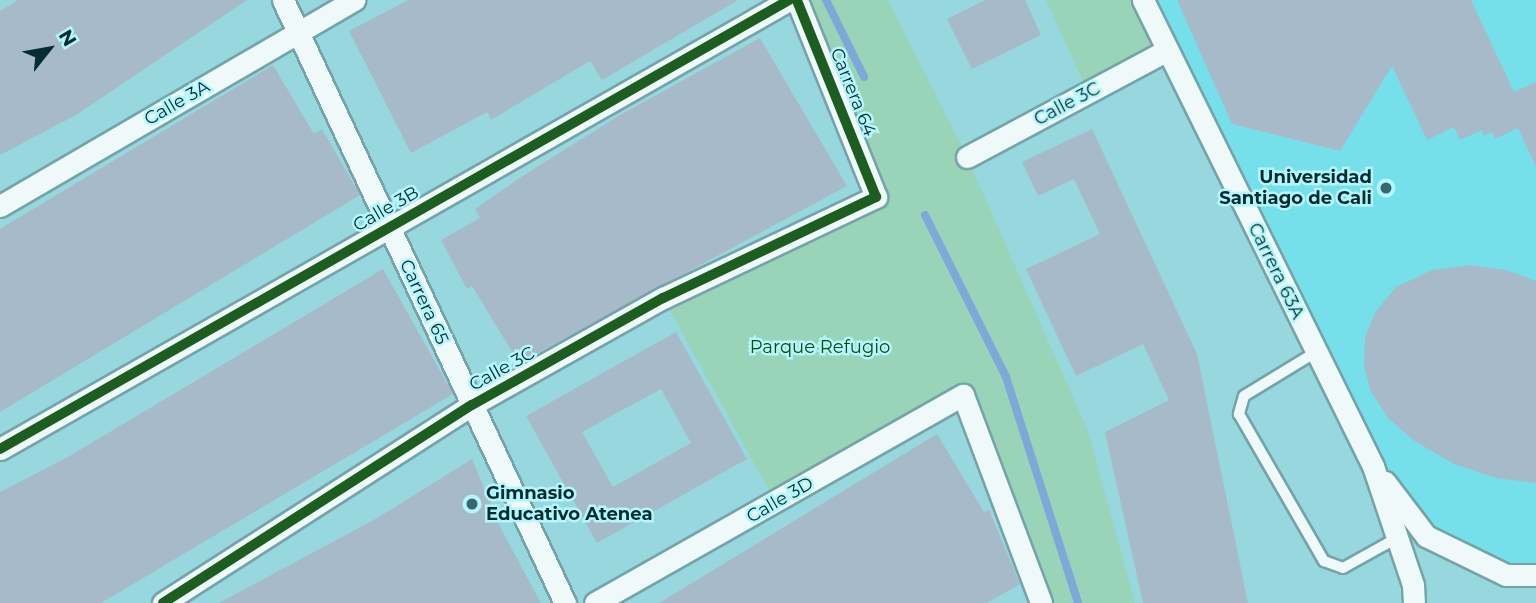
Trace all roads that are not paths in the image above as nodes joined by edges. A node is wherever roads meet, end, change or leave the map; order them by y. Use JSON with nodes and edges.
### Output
{"nodes":[{"id":1,"x":283,"y":0,"type":"edge"},
{"id":2,"x":354,"y":0,"type":"edge"},
{"id":3,"x":789,"y":0,"type":"edge"},
{"id":4,"x":797,"y":0,"type":"edge"},
{"id":5,"x":1143,"y":0,"type":"edge"},
{"id":6,"x":299,"y":33,"type":"junction"},
{"id":7,"x":1167,"y":50,"type":"junction"},
{"id":8,"x":967,"y":157,"type":"dead end"},
{"id":9,"x":876,"y":197,"type":"joint"},
{"id":10,"x":0,"y":206,"type":"edge"},
{"id":11,"x":389,"y":228,"type":"junction"},
{"id":12,"x":1316,"y":352,"type":"junction"},
{"id":13,"x":472,"y":405,"type":"junction"},
{"id":14,"x":0,"y":449,"type":"edge"},
{"id":15,"x":1373,"y":466,"type":"junction"},
{"id":16,"x":1397,"y":538,"type":"junction"},
{"id":17,"x":1536,"y":575,"type":"edge"},
{"id":18,"x":163,"y":603,"type":"edge"},
{"id":19,"x":565,"y":603,"type":"edge"},
{"id":20,"x":596,"y":603,"type":"edge"},
{"id":21,"x":1042,"y":603,"type":"edge"},
{"id":22,"x":1414,"y":603,"type":"edge"}],
"edges":[{"from":1,"to":6,"type":"street","name":"Carrera 65"},
{"from":2,"to":6,"type":"street","name":"Calle 3A"},
{"from":3,"to":11,"type":"street","name":"Calle 3B"},
{"from":4,"to":9,"type":"street","name":"Carrera 64"},
{"from":5,"to":7,"type":"street","name":"Carrera 63A"},
{"from":6,"to":10,"type":"street","name":"Calle 3A"},
{"from":6,"to":11,"type":"street","name":"Carrera 65"},
{"from":7,"to":8,"type":"street","name":"Calle 3C"},
{"from":7,"to":12,"type":"street","name":"Carrera 63A"},
{"from":9,"to":13,"type":"street","name":"Calle 3C"},
{"from":11,"to":13,"type":"street","name":"Carrera 65"},
{"from":11,"to":14,"type":"street","name":"Calle 3B"},
{"from":12,"to":15,"type":"street","name":"Carrera 63A"},
{"from":12,"to":16,"type":"lane"},
{"from":13,"to":18,"type":"street","name":"Calle 3C"},
{"from":13,"to":19,"type":"street","name":"Carrera 65"},
{"from":15,"to":16,"type":"street","name":"Carrera 63A"},
{"from":15,"to":17,"type":"street","name":"Carrera 63A"},
{"from":16,"to":22,"type":"street","name":"Carrera 63A"},
{"from":20,"to":21,"type":"street","name":"Calle 3D"}]}
